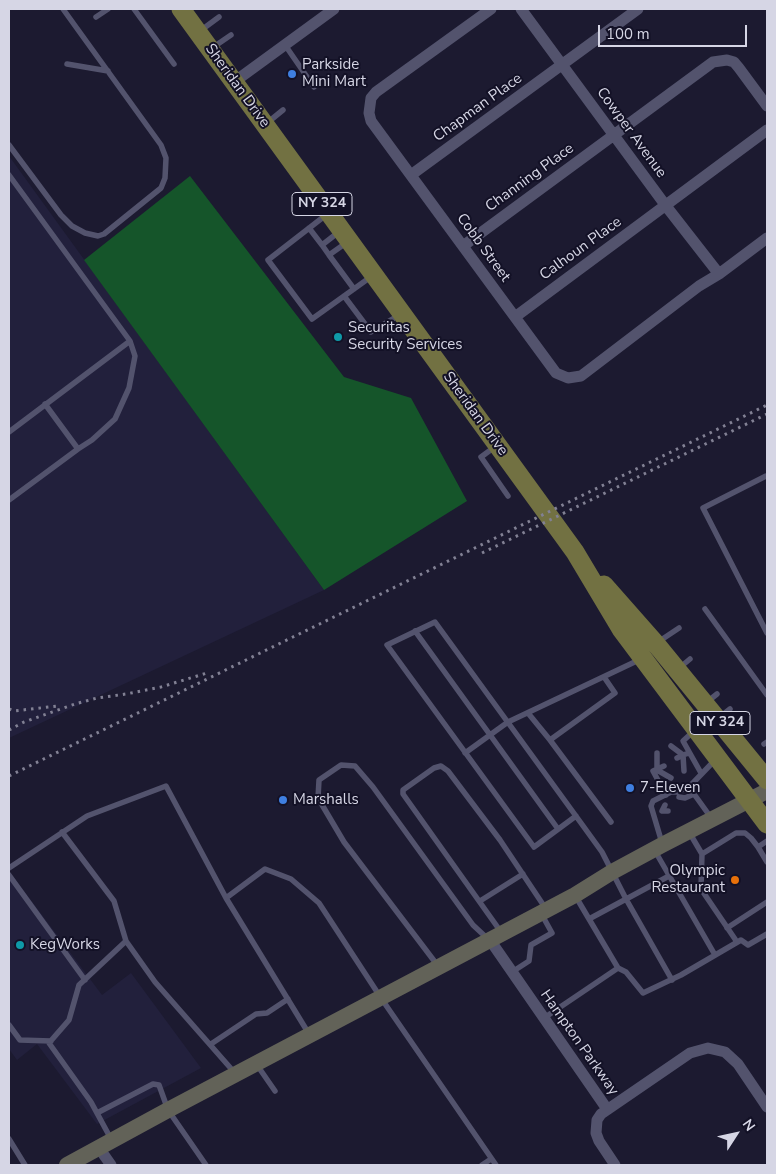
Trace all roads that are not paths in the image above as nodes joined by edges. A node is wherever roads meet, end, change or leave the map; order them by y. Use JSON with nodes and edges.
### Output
{"nodes":[{"id":1,"x":63,"y":9,"type":"edge"},
{"id":2,"x":108,"y":9,"type":"edge"},
{"id":3,"x":334,"y":9,"type":"edge"},
{"id":4,"x":491,"y":9,"type":"edge"},
{"id":5,"x":521,"y":9,"type":"edge"},
{"id":6,"x":638,"y":9,"type":"edge"},
{"id":7,"x":136,"y":10,"type":"edge"},
{"id":8,"x":183,"y":10,"type":"edge"},
{"id":9,"x":96,"y":17,"type":"dead end"},
{"id":10,"x":219,"y":17,"type":"dead end"},
{"id":11,"x":198,"y":33,"type":"junction"},
{"id":12,"x":230,"y":35,"type":"dead end"},
{"id":13,"x":285,"y":45,"type":"junction"},
{"id":14,"x":210,"y":50,"type":"junction"},
{"id":15,"x":67,"y":64,"type":"dead end"},
{"id":16,"x":174,"y":64,"type":"dead end"},
{"id":17,"x":562,"y":65,"type":"junction"},
{"id":18,"x":108,"y":72,"type":"junction"},
{"id":19,"x":234,"y":82,"type":"junction"},
{"id":20,"x":314,"y":87,"type":"dead end"},
{"id":21,"x":767,"y":106,"type":"edge"},
{"id":22,"x":283,"y":110,"type":"dead end"},
{"id":23,"x":264,"y":124,"type":"junction"},
{"id":24,"x":767,"y":130,"type":"edge"},
{"id":25,"x":614,"y":135,"type":"junction"},
{"id":26,"x":9,"y":144,"type":"edge"},
{"id":27,"x":9,"y":175,"type":"edge"},
{"id":28,"x":411,"y":175,"type":"junction"},
{"id":29,"x":666,"y":206,"type":"junction"},
{"id":30,"x":329,"y":213,"type":"junction"},
{"id":31,"x":309,"y":228,"type":"junction"},
{"id":32,"x":345,"y":235,"type":"junction"},
{"id":33,"x":767,"y":238,"type":"edge"},
{"id":34,"x":322,"y":245,"type":"junction"},
{"id":35,"x":463,"y":246,"type":"junction"},
{"id":36,"x":329,"y":255,"type":"junction"},
{"id":37,"x":373,"y":274,"type":"junction"},
{"id":38,"x":719,"y":274,"type":"junction"},
{"id":39,"x":354,"y":288,"type":"junction"},
{"id":40,"x":344,"y":296,"type":"junction"},
{"id":41,"x":402,"y":313,"type":"junction"},
{"id":42,"x":515,"y":316,"type":"junction"},
{"id":43,"x":130,"y":341,"type":"junction"},
{"id":44,"x":46,"y":404,"type":"junction"},
{"id":45,"x":9,"y":432,"type":"edge"},
{"id":46,"x":497,"y":446,"type":"junction"},
{"id":47,"x":78,"y":449,"type":"junction"},
{"id":48,"x":766,"y":476,"type":"dead end"},
{"id":49,"x":508,"y":496,"type":"dead end"},
{"id":50,"x":9,"y":500,"type":"edge"},
{"id":51,"x":575,"y":552,"type":"junction"},
{"id":52,"x":705,"y":609,"type":"dead end"},
{"id":53,"x":679,"y":628,"type":"dead end"},
{"id":54,"x":415,"y":631,"type":"junction"},
{"id":55,"x":767,"y":632,"type":"edge"},
{"id":56,"x":656,"y":644,"type":"junction"},
{"id":57,"x":642,"y":657,"type":"junction"},
{"id":58,"x":604,"y":677,"type":"junction"},
{"id":59,"x":767,"y":695,"type":"edge"},
{"id":60,"x":528,"y":712,"type":"junction"},
{"id":61,"x":508,"y":722,"type":"junction"},
{"id":62,"x":696,"y":729,"type":"junction"},
{"id":63,"x":490,"y":735,"type":"junction"},
{"id":64,"x":550,"y":740,"type":"junction"},
{"id":65,"x":671,"y":746,"type":"dead end"},
{"id":66,"x":465,"y":752,"type":"junction"},
{"id":67,"x":657,"y":753,"type":"dead end"},
{"id":68,"x":683,"y":755,"type":"junction"},
{"id":69,"x":718,"y":758,"type":"junction"},
{"id":70,"x":664,"y":766,"type":"dead end"},
{"id":71,"x":657,"y":770,"type":"junction"},
{"id":72,"x":684,"y":771,"type":"dead end"},
{"id":73,"x":701,"y":773,"type":"junction"},
{"id":74,"x":670,"y":778,"type":"dead end"},
{"id":75,"x":767,"y":780,"type":"edge"},
{"id":76,"x":690,"y":786,"type":"junction"},
{"id":77,"x":767,"y":791,"type":"edge"},
{"id":78,"x":694,"y":794,"type":"junction"},
{"id":79,"x":666,"y":795,"type":"junction"},
{"id":80,"x":682,"y":800,"type":"dead end"},
{"id":81,"x":750,"y":800,"type":"junction"},
{"id":82,"x":665,"y":809,"type":"dead end"},
{"id":83,"x":576,"y":816,"type":"junction"},
{"id":84,"x":653,"y":816,"type":"junction"},
{"id":85,"x":713,"y":819,"type":"junction"},
{"id":86,"x":611,"y":822,"type":"dead end"},
{"id":87,"x":767,"y":824,"type":"edge"},
{"id":88,"x":558,"y":829,"type":"junction"},
{"id":89,"x":62,"y":832,"type":"junction"},
{"id":90,"x":689,"y":832,"type":"junction"},
{"id":91,"x":767,"y":841,"type":"edge"},
{"id":92,"x":758,"y":847,"type":"junction"},
{"id":93,"x":658,"y":848,"type":"junction"},
{"id":94,"x":702,"y":854,"type":"junction"},
{"id":95,"x":767,"y":862,"type":"edge"},
{"id":96,"x":9,"y":868,"type":"edge"},
{"id":97,"x":612,"y":872,"type":"junction"},
{"id":98,"x":523,"y":874,"type":"junction"},
{"id":99,"x":9,"y":875,"type":"edge"},
{"id":100,"x":669,"y":876,"type":"junction"},
{"id":101,"x":575,"y":895,"type":"junction"},
{"id":102,"x":226,"y":898,"type":"junction"},
{"id":103,"x":626,"y":899,"type":"junction"},
{"id":104,"x":480,"y":901,"type":"junction"},
{"id":105,"x":767,"y":902,"type":"edge"},
{"id":106,"x":544,"y":912,"type":"junction"},
{"id":107,"x":589,"y":920,"type":"junction"},
{"id":108,"x":727,"y":928,"type":"junction"},
{"id":109,"x":767,"y":934,"type":"edge"},
{"id":110,"x":496,"y":937,"type":"junction"},
{"id":111,"x":126,"y":941,"type":"junction"},
{"id":112,"x":736,"y":942,"type":"junction"},
{"id":113,"x":715,"y":955,"type":"junction"},
{"id":114,"x":439,"y":967,"type":"junction"},
{"id":115,"x":618,"y":968,"type":"junction"},
{"id":116,"x":512,"y":972,"type":"junction"},
{"id":117,"x":85,"y":980,"type":"junction"},
{"id":118,"x":672,"y":980,"type":"junction"},
{"id":119,"x":381,"y":998,"type":"junction"},
{"id":120,"x":288,"y":999,"type":"junction"},
{"id":121,"x":544,"y":1018,"type":"junction"},
{"id":122,"x":9,"y":1025,"type":"edge"},
{"id":123,"x":310,"y":1036,"type":"junction"},
{"id":124,"x":51,"y":1041,"type":"junction"},
{"id":125,"x":211,"y":1044,"type":"junction"},
{"id":126,"x":256,"y":1064,"type":"junction"},
{"id":127,"x":236,"y":1074,"type":"junction"},
{"id":128,"x":275,"y":1091,"type":"dead end"},
{"id":129,"x":767,"y":1107,"type":"edge"},
{"id":130,"x":607,"y":1109,"type":"junction"},
{"id":131,"x":168,"y":1110,"type":"junction"},
{"id":132,"x":97,"y":1113,"type":"junction"},
{"id":133,"x":9,"y":1139,"type":"edge"},
{"id":134,"x":105,"y":1145,"type":"junction"},
{"id":135,"x":491,"y":1159,"type":"junction"},
{"id":136,"x":25,"y":1165,"type":"edge"},
{"id":137,"x":67,"y":1165,"type":"edge"},
{"id":138,"x":111,"y":1165,"type":"edge"},
{"id":139,"x":206,"y":1165,"type":"edge"},
{"id":140,"x":482,"y":1165,"type":"edge"},
{"id":141,"x":496,"y":1165,"type":"edge"},
{"id":142,"x":615,"y":1165,"type":"edge"}],
"edges":[{"from":1,"to":18,"type":"lane"},
{"from":2,"to":9,"type":"lane"},
{"from":3,"to":13,"type":"street"},
{"from":4,"to":28,"type":"street","name":"Cobb Street"},
{"from":5,"to":17,"type":"street","name":"Cowper Avenue"},
{"from":6,"to":17,"type":"street","name":"Chapman Place"},
{"from":7,"to":16,"type":"lane"},
{"from":8,"to":11,"type":"main road","name":"Sheridan Drive","number":"NY 324"},
{"from":10,"to":11,"type":"lane"},
{"from":11,"to":14,"type":"main road","name":"Sheridan Drive","number":"NY 324"},
{"from":12,"to":14,"type":"lane"},
{"from":13,"to":19,"type":"street"},
{"from":13,"to":20,"type":"lane"},
{"from":14,"to":19,"type":"main road","name":"Sheridan Drive","number":"NY 324"},
{"from":15,"to":18,"type":"lane"},
{"from":17,"to":25,"type":"street","name":"Cowper Avenue"},
{"from":17,"to":28,"type":"street","name":"Chapman Place"},
{"from":18,"to":26,"type":"lane"},
{"from":19,"to":23,"type":"main road","name":"Sheridan Drive","number":"NY 324"},
{"from":21,"to":25,"type":"street","name":"Channing Place"},
{"from":22,"to":23,"type":"lane"},
{"from":23,"to":30,"type":"main road","name":"Sheridan Drive","number":"NY 324"},
{"from":24,"to":29,"type":"street","name":"Calhoun Place"},
{"from":25,"to":29,"type":"street","name":"Cowper Avenue"},
{"from":25,"to":35,"type":"street","name":"Channing Place"},
{"from":27,"to":43,"type":"lane"},
{"from":28,"to":35,"type":"street","name":"Cobb Street"},
{"from":29,"to":38,"type":"street","name":"Cowper Avenue"},
{"from":29,"to":42,"type":"street","name":"Calhoun Place"},
{"from":30,"to":31,"type":"lane"},
{"from":30,"to":32,"type":"main road","name":"Sheridan Drive","number":"NY 324"},
{"from":31,"to":34,"type":"lane"},
{"from":31,"to":40,"type":"lane"},
{"from":32,"to":34,"type":"lane"},
{"from":32,"to":36,"type":"lane"},
{"from":32,"to":37,"type":"main road","name":"Sheridan Drive","number":"NY 324"},
{"from":33,"to":38,"type":"street"},
{"from":34,"to":36,"type":"lane"},
{"from":35,"to":42,"type":"street","name":"Cobb Street"},
{"from":36,"to":39,"type":"lane"},
{"from":37,"to":39,"type":"lane"},
{"from":37,"to":41,"type":"main road","name":"Sheridan Drive","number":"NY 324"},
{"from":38,"to":42,"type":"street","name":"Cobb Street"},
{"from":39,"to":40,"type":"lane"},
{"from":40,"to":41,"type":"lane"},
{"from":41,"to":46,"type":"main road","name":"Sheridan Drive","number":"NY 324"},
{"from":43,"to":44,"type":"lane"},
{"from":43,"to":47,"type":"lane"},
{"from":44,"to":45,"type":"lane"},
{"from":44,"to":47,"type":"lane"},
{"from":46,"to":49,"type":"lane"},
{"from":46,"to":51,"type":"main road","name":"Sheridan Drive","number":"NY 324"},
{"from":47,"to":50,"type":"lane"},
{"from":48,"to":55,"type":"lane"},
{"from":51,"to":56,"type":"main road","name":"Sheridan Drive","number":"NY 324"},
{"from":51,"to":57,"type":"main road","name":"Sheridan Drive","number":"NY 324"},
{"from":52,"to":59,"type":"lane"},
{"from":53,"to":56,"type":"lane"},
{"from":54,"to":61,"type":"lane"},
{"from":54,"to":63,"type":"lane"},
{"from":54,"to":66,"type":"lane"},
{"from":56,"to":75,"type":"main road","name":"Sheridan Drive","number":"NY 324"},
{"from":57,"to":58,"type":"lane"},
{"from":57,"to":62,"type":"main road","name":"Sheridan Drive","number":"NY 324"},
{"from":58,"to":60,"type":"lane"},
{"from":58,"to":64,"type":"lane"},
{"from":60,"to":61,"type":"lane"},
{"from":60,"to":64,"type":"lane"},
{"from":61,"to":63,"type":"lane"},
{"from":61,"to":83,"type":"lane"},
{"from":62,"to":68,"type":"lane"},
{"from":62,"to":69,"type":"main road","name":"Sheridan Drive","number":"NY 324"},
{"from":63,"to":66,"type":"lane"},
{"from":63,"to":88,"type":"lane"},
{"from":64,"to":86,"type":"lane"},
{"from":65,"to":68,"type":"lane"},
{"from":66,"to":88,"type":"lane"},
{"from":67,"to":71,"type":"lane"},
{"from":68,"to":72,"type":"lane"},
{"from":68,"to":73,"type":"lane"},
{"from":69,"to":73,"type":"lane"},
{"from":69,"to":81,"type":"main road","name":"Sheridan Drive","number":"NY 324"},
{"from":70,"to":71,"type":"lane"},
{"from":71,"to":74,"type":"lane"},
{"from":71,"to":79,"type":"lane"},
{"from":73,"to":76,"type":"lane"},
{"from":76,"to":78,"type":"lane"},
{"from":76,"to":79,"type":"lane"},
{"from":77,"to":81,"type":"main road"},
{"from":78,"to":80,"type":"lane"},
{"from":78,"to":85,"type":"lane"},
{"from":79,"to":84,"type":"lane"},
{"from":81,"to":85,"type":"main road"},
{"from":81,"to":87,"type":"main road","name":"Sheridan Drive","number":"NY 324"},
{"from":82,"to":84,"type":"lane"},
{"from":83,"to":88,"type":"lane"},
{"from":83,"to":97,"type":"lane"},
{"from":84,"to":93,"type":"lane"},
{"from":85,"to":90,"type":"main road"},
{"from":89,"to":96,"type":"lane"},
{"from":89,"to":102,"type":"lane"},
{"from":89,"to":111,"type":"lane"},
{"from":90,"to":93,"type":"main road"},
{"from":90,"to":94,"type":"lane"},
{"from":91,"to":92,"type":"lane"},
{"from":92,"to":94,"type":"lane"},
{"from":92,"to":95,"type":"lane"},
{"from":93,"to":97,"type":"main road"},
{"from":93,"to":100,"type":"lane"},
{"from":94,"to":108,"type":"lane"},
{"from":97,"to":101,"type":"main road"},
{"from":97,"to":103,"type":"lane"},
{"from":98,"to":104,"type":"lane"},
{"from":98,"to":104,"type":"lane"},
{"from":98,"to":106,"type":"lane"},
{"from":99,"to":117,"type":"lane"},
{"from":100,"to":103,"type":"lane"},
{"from":100,"to":113,"type":"lane"},
{"from":101,"to":106,"type":"main road"},
{"from":101,"to":107,"type":"lane"},
{"from":102,"to":119,"type":"lane"},
{"from":102,"to":120,"type":"lane"},
{"from":103,"to":107,"type":"lane"},
{"from":103,"to":118,"type":"lane"},
{"from":104,"to":110,"type":"lane"},
{"from":105,"to":108,"type":"lane"},
{"from":106,"to":110,"type":"main road"},
{"from":106,"to":116,"type":"lane"},
{"from":107,"to":115,"type":"lane"},
{"from":108,"to":112,"type":"lane"},
{"from":109,"to":112,"type":"lane"},
{"from":110,"to":114,"type":"main road"},
{"from":110,"to":114,"type":"lane"},
{"from":110,"to":116,"type":"street","name":"Hampton Parkway"},
{"from":111,"to":117,"type":"lane"},
{"from":111,"to":125,"type":"lane"},
{"from":112,"to":113,"type":"lane"},
{"from":113,"to":118,"type":"lane"},
{"from":114,"to":119,"type":"main road"},
{"from":115,"to":118,"type":"lane"},
{"from":115,"to":121,"type":"lane"},
{"from":116,"to":121,"type":"street","name":"Hampton Parkway"},
{"from":117,"to":124,"type":"lane"},
{"from":119,"to":123,"type":"main road"},
{"from":119,"to":135,"type":"lane"},
{"from":120,"to":123,"type":"lane"},
{"from":120,"to":125,"type":"lane"},
{"from":121,"to":130,"type":"street","name":"Hampton Parkway"},
{"from":122,"to":124,"type":"lane"},
{"from":123,"to":126,"type":"main road"},
{"from":124,"to":132,"type":"lane"},
{"from":125,"to":127,"type":"lane"},
{"from":126,"to":127,"type":"main road"},
{"from":126,"to":128,"type":"lane"},
{"from":127,"to":131,"type":"main road"},
{"from":129,"to":130,"type":"street"},
{"from":130,"to":142,"type":"street","name":"Hampton Parkway"},
{"from":131,"to":132,"type":"lane"},
{"from":131,"to":134,"type":"main road"},
{"from":131,"to":139,"type":"lane"},
{"from":132,"to":134,"type":"lane"},
{"from":133,"to":136,"type":"lane"},
{"from":134,"to":137,"type":"main road"},
{"from":134,"to":138,"type":"street"},
{"from":135,"to":140,"type":"lane"},
{"from":135,"to":141,"type":"lane"}]}
